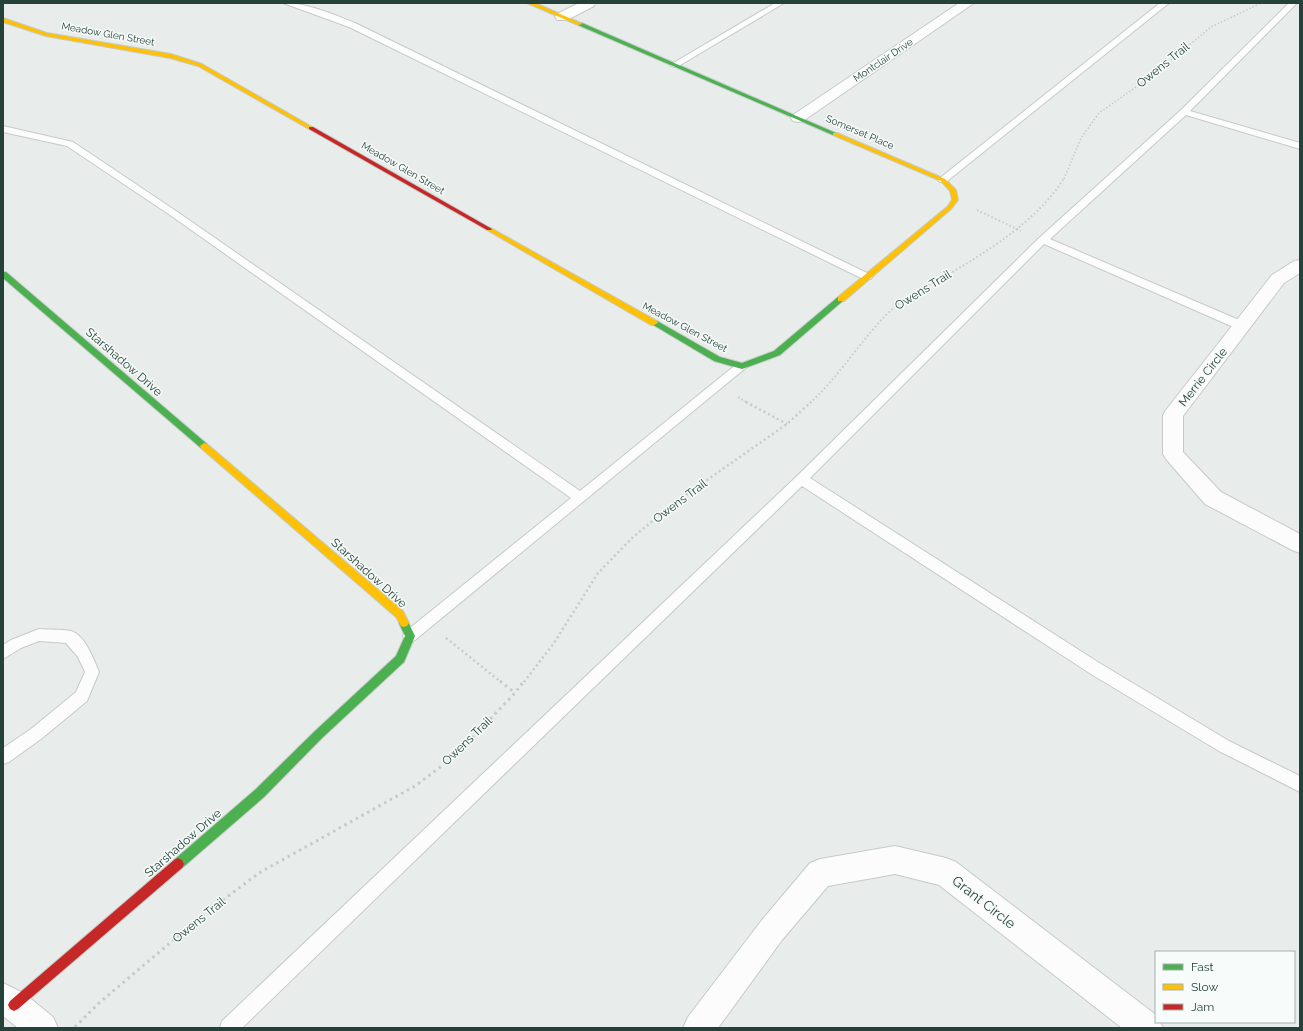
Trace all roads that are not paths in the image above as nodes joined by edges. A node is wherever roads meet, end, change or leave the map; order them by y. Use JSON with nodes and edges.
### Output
{"nodes":[{"id":1,"x":287,"y":3,"type":"edge"},
{"id":2,"x":530,"y":3,"type":"edge"},
{"id":3,"x":589,"y":3,"type":"edge"},
{"id":4,"x":780,"y":3,"type":"edge"},
{"id":5,"x":968,"y":3,"type":"edge"},
{"id":6,"x":1165,"y":3,"type":"edge"},
{"id":7,"x":1293,"y":3,"type":"edge"},
{"id":8,"x":562,"y":17,"type":"junction"},
{"id":9,"x":3,"y":20,"type":"edge"},
{"id":10,"x":674,"y":64,"type":"junction"},
{"id":11,"x":1184,"y":112,"type":"junction"},
{"id":12,"x":798,"y":118,"type":"junction"},
{"id":13,"x":3,"y":129,"type":"edge"},
{"id":14,"x":1300,"y":146,"type":"edge"},
{"id":15,"x":943,"y":180,"type":"junction"},
{"id":16,"x":1044,"y":240,"type":"junction"},
{"id":17,"x":1300,"y":265,"type":"edge"},
{"id":18,"x":3,"y":274,"type":"edge"},
{"id":19,"x":867,"y":277,"type":"junction"},
{"id":20,"x":1242,"y":326,"type":"junction"},
{"id":21,"x":742,"y":366,"type":"junction"},
{"id":22,"x":801,"y":479,"type":"junction"},
{"id":23,"x":579,"y":497,"type":"junction"},
{"id":24,"x":1300,"y":544,"type":"edge"},
{"id":25,"x":410,"y":636,"type":"junction"},
{"id":26,"x":3,"y":653,"type":"edge"},
{"id":27,"x":3,"y":758,"type":"edge"},
{"id":28,"x":1300,"y":784,"type":"edge"},
{"id":29,"x":9,"y":1001,"type":"edge"},
{"id":30,"x":42,"y":1028,"type":"edge"},
{"id":31,"x":229,"y":1028,"type":"edge"},
{"id":32,"x":699,"y":1028,"type":"edge"},
{"id":33,"x":1147,"y":1028,"type":"edge"}],
"edges":[{"from":1,"to":19,"type":"lane"},
{"from":2,"to":8,"type":"street","name":"Somerset Place"},
{"from":3,"to":8,"type":"street"},
{"from":4,"to":10,"type":"lane"},
{"from":5,"to":12,"type":"street","name":"Montclair Drive"},
{"from":6,"to":15,"type":"lane"},
{"from":7,"to":11,"type":"lane"},
{"from":8,"to":10,"type":"street","name":"Somerset Place"},
{"from":9,"to":21,"type":"street","name":"Meadow Glen Street"},
{"from":10,"to":12,"type":"street","name":"Somerset Place"},
{"from":11,"to":14,"type":"lane"},
{"from":11,"to":16,"type":"lane"},
{"from":12,"to":15,"type":"street","name":"Somerset Place"},
{"from":13,"to":23,"type":"lane"},
{"from":15,"to":19,"type":"street","name":"Somerset Place"},
{"from":16,"to":20,"type":"lane"},
{"from":16,"to":22,"type":"lane"},
{"from":17,"to":20,"type":"street","name":"Merrie Circle"},
{"from":18,"to":25,"type":"street","name":"Starshadow Drive"},
{"from":19,"to":21,"type":"street"},
{"from":20,"to":24,"type":"street","name":"Merrie Circle"},
{"from":21,"to":23,"type":"lane"},
{"from":22,"to":28,"type":"lane"},
{"from":22,"to":31,"type":"lane"},
{"from":23,"to":25,"type":"lane"},
{"from":25,"to":29,"type":"street","name":"Starshadow Drive"},
{"from":26,"to":27,"type":"lane"},
{"from":29,"to":30,"type":"street"},
{"from":32,"to":33,"type":"street","name":"Grant Circle"}]}
